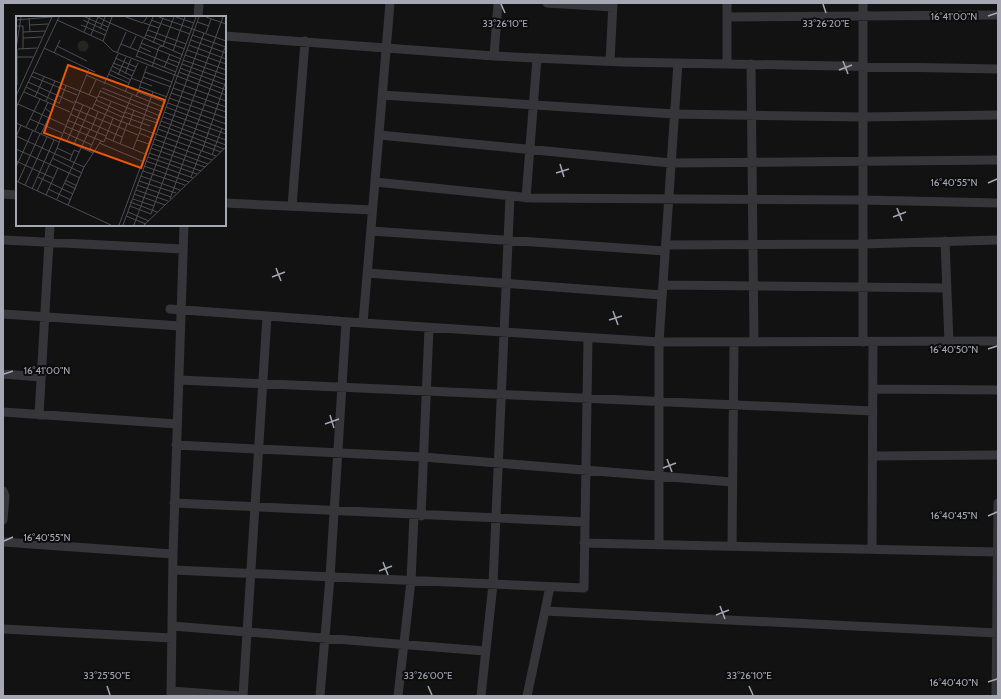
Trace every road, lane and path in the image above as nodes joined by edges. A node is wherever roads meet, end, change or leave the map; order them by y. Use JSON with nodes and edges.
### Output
{"nodes":[{"id":1,"x":199,"y":3,"type":"edge"},
{"id":2,"x":390,"y":3,"type":"edge"},
{"id":3,"x":498,"y":3,"type":"edge"},
{"id":4,"x":547,"y":3,"type":"edge"},
{"id":5,"x":727,"y":3,"type":"edge"},
{"id":6,"x":863,"y":3,"type":"edge"},
{"id":7,"x":613,"y":5,"type":"edge"},
{"id":8,"x":998,"y":15,"type":"edge"},
{"id":9,"x":198,"y":16,"type":"edge"},
{"id":10,"x":863,"y":16,"type":"junction"},
{"id":11,"x":727,"y":17,"type":"junction"},
{"id":12,"x":226,"y":36,"type":"edge"},
{"id":13,"x":305,"y":41,"type":"junction"},
{"id":14,"x":386,"y":48,"type":"junction"},
{"id":15,"x":494,"y":56,"type":"junction"},
{"id":16,"x":537,"y":58,"type":"junction"},
{"id":17,"x":610,"y":61,"type":"junction"},
{"id":18,"x":678,"y":63,"type":"junction"},
{"id":19,"x":727,"y":64,"type":"junction"},
{"id":20,"x":751,"y":64,"type":"junction"},
{"id":21,"x":863,"y":67,"type":"junction"},
{"id":22,"x":998,"y":69,"type":"edge"},
{"id":23,"x":382,"y":95,"type":"junction"},
{"id":24,"x":533,"y":105,"type":"junction"},
{"id":25,"x":674,"y":114,"type":"junction"},
{"id":26,"x":752,"y":115,"type":"junction"},
{"id":27,"x":998,"y":115,"type":"edge"},
{"id":28,"x":863,"y":117,"type":"junction"},
{"id":29,"x":379,"y":135,"type":"junction"},
{"id":30,"x":530,"y":150,"type":"junction"},
{"id":31,"x":863,"y":160,"type":"junction"},
{"id":32,"x":998,"y":160,"type":"edge"},
{"id":33,"x":752,"y":162,"type":"junction"},
{"id":34,"x":671,"y":163,"type":"junction"},
{"id":35,"x":375,"y":182,"type":"junction"},
{"id":36,"x":3,"y":194,"type":"edge"},
{"id":37,"x":16,"y":195,"type":"edge"},
{"id":38,"x":510,"y":196,"type":"junction"},
{"id":39,"x":526,"y":198,"type":"junction"},
{"id":40,"x":669,"y":200,"type":"junction"},
{"id":41,"x":752,"y":200,"type":"junction"},
{"id":42,"x":862,"y":200,"type":"junction"},
{"id":43,"x":226,"y":203,"type":"edge"},
{"id":44,"x":998,"y":203,"type":"edge"},
{"id":45,"x":292,"y":206,"type":"junction"},
{"id":46,"x":372,"y":210,"type":"junction"},
{"id":47,"x":50,"y":226,"type":"edge"},
{"id":48,"x":184,"y":226,"type":"edge"},
{"id":49,"x":370,"y":231,"type":"junction"},
{"id":50,"x":3,"y":240,"type":"edge"},
{"id":51,"x":508,"y":240,"type":"junction"},
{"id":52,"x":998,"y":240,"type":"edge"},
{"id":53,"x":945,"y":241,"type":"junction"},
{"id":54,"x":49,"y":242,"type":"junction"},
{"id":55,"x":753,"y":244,"type":"junction"},
{"id":56,"x":862,"y":244,"type":"junction"},
{"id":57,"x":665,"y":248,"type":"junction"},
{"id":58,"x":183,"y":249,"type":"junction"},
{"id":59,"x":367,"y":273,"type":"junction"},
{"id":60,"x":506,"y":283,"type":"junction"},
{"id":61,"x":663,"y":285,"type":"junction"},
{"id":62,"x":753,"y":285,"type":"junction"},
{"id":63,"x":862,"y":286,"type":"junction"},
{"id":64,"x":947,"y":288,"type":"junction"},
{"id":65,"x":662,"y":295,"type":"junction"},
{"id":66,"x":170,"y":309,"type":"dead end"},
{"id":67,"x":181,"y":310,"type":"junction"},
{"id":68,"x":3,"y":314,"type":"edge"},
{"id":69,"x":267,"y":316,"type":"junction"},
{"id":70,"x":45,"y":317,"type":"junction"},
{"id":71,"x":346,"y":322,"type":"junction"},
{"id":72,"x":363,"y":324,"type":"junction"},
{"id":73,"x":180,"y":326,"type":"junction"},
{"id":74,"x":429,"y":328,"type":"junction"},
{"id":75,"x":504,"y":332,"type":"junction"},
{"id":76,"x":588,"y":338,"type":"junction"},
{"id":77,"x":659,"y":342,"type":"junction"},
{"id":78,"x":734,"y":342,"type":"junction"},
{"id":79,"x":754,"y":342,"type":"junction"},
{"id":80,"x":863,"y":342,"type":"junction"},
{"id":81,"x":873,"y":342,"type":"junction"},
{"id":82,"x":949,"y":342,"type":"junction"},
{"id":83,"x":998,"y":342,"type":"edge"},
{"id":84,"x":3,"y":374,"type":"edge"},
{"id":85,"x":41,"y":377,"type":"junction"},
{"id":86,"x":179,"y":380,"type":"junction"},
{"id":87,"x":262,"y":383,"type":"junction"},
{"id":88,"x":342,"y":387,"type":"junction"},
{"id":89,"x":873,"y":389,"type":"junction"},
{"id":90,"x":998,"y":390,"type":"edge"},
{"id":91,"x":426,"y":391,"type":"junction"},
{"id":92,"x":501,"y":394,"type":"junction"},
{"id":93,"x":587,"y":398,"type":"junction"},
{"id":94,"x":659,"y":401,"type":"junction"},
{"id":95,"x":733,"y":404,"type":"junction"},
{"id":96,"x":873,"y":411,"type":"junction"},
{"id":97,"x":3,"y":412,"type":"edge"},
{"id":98,"x":39,"y":415,"type":"junction"},
{"id":99,"x":177,"y":424,"type":"junction"},
{"id":100,"x":176,"y":445,"type":"junction"},
{"id":101,"x":258,"y":449,"type":"junction"},
{"id":102,"x":338,"y":452,"type":"junction"},
{"id":103,"x":998,"y":455,"type":"edge"},
{"id":104,"x":873,"y":456,"type":"junction"},
{"id":105,"x":423,"y":457,"type":"junction"},
{"id":106,"x":498,"y":463,"type":"junction"},
{"id":107,"x":586,"y":470,"type":"junction"},
{"id":108,"x":659,"y":476,"type":"junction"},
{"id":109,"x":732,"y":482,"type":"junction"},
{"id":110,"x":3,"y":491,"type":"edge"},
{"id":111,"x":174,"y":503,"type":"junction"},
{"id":112,"x":998,"y":503,"type":"edge"},
{"id":113,"x":255,"y":507,"type":"junction"},
{"id":114,"x":334,"y":511,"type":"junction"},
{"id":115,"x":418,"y":515,"type":"junction"},
{"id":116,"x":496,"y":519,"type":"junction"},
{"id":117,"x":3,"y":520,"type":"edge"},
{"id":118,"x":585,"y":522,"type":"junction"},
{"id":119,"x":3,"y":542,"type":"edge"},
{"id":120,"x":584,"y":543,"type":"junction"},
{"id":121,"x":659,"y":545,"type":"junction"},
{"id":122,"x":732,"y":546,"type":"junction"},
{"id":123,"x":872,"y":550,"type":"junction"},
{"id":124,"x":997,"y":552,"type":"edge"},
{"id":125,"x":173,"y":554,"type":"junction"},
{"id":126,"x":172,"y":570,"type":"junction"},
{"id":127,"x":250,"y":573,"type":"junction"},
{"id":128,"x":330,"y":577,"type":"junction"},
{"id":129,"x":411,"y":581,"type":"junction"},
{"id":130,"x":493,"y":584,"type":"junction"},
{"id":131,"x":550,"y":587,"type":"junction"},
{"id":132,"x":545,"y":611,"type":"junction"},
{"id":133,"x":172,"y":626,"type":"junction"},
{"id":134,"x":997,"y":628,"type":"edge"},
{"id":135,"x":3,"y":629,"type":"edge"},
{"id":136,"x":247,"y":632,"type":"junction"},
{"id":137,"x":172,"y":638,"type":"junction"},
{"id":138,"x":325,"y":639,"type":"junction"},
{"id":139,"x":404,"y":645,"type":"junction"},
{"id":140,"x":485,"y":651,"type":"junction"},
{"id":141,"x":171,"y":694,"type":"edge"},
{"id":142,"x":239,"y":696,"type":"edge"},
{"id":143,"x":243,"y":696,"type":"edge"},
{"id":144,"x":320,"y":696,"type":"edge"},
{"id":145,"x":398,"y":696,"type":"edge"},
{"id":146,"x":481,"y":696,"type":"edge"},
{"id":147,"x":527,"y":696,"type":"edge"},
{"id":148,"x":996,"y":696,"type":"edge"}],
"edges":[{"from":1,"to":9,"type":"street"},
{"from":2,"to":14,"type":"street"},
{"from":3,"to":15,"type":"street"},
{"from":4,"to":7,"type":"street"},
{"from":5,"to":11,"type":"street"},
{"from":6,"to":10,"type":"street"},
{"from":7,"to":17,"type":"street"},
{"from":8,"to":10,"type":"street"},
{"from":10,"to":11,"type":"street"},
{"from":10,"to":21,"type":"street"},
{"from":11,"to":19,"type":"street"},
{"from":12,"to":13,"type":"street"},
{"from":13,"to":14,"type":"street"},
{"from":13,"to":45,"type":"street"},
{"from":14,"to":15,"type":"street"},
{"from":14,"to":23,"type":"street"},
{"from":15,"to":16,"type":"street"},
{"from":16,"to":17,"type":"street"},
{"from":16,"to":24,"type":"street"},
{"from":17,"to":18,"type":"street"},
{"from":18,"to":19,"type":"street"},
{"from":18,"to":25,"type":"street"},
{"from":19,"to":20,"type":"street"},
{"from":20,"to":21,"type":"street"},
{"from":20,"to":26,"type":"street"},
{"from":21,"to":22,"type":"street"},
{"from":21,"to":28,"type":"street"},
{"from":23,"to":24,"type":"street"},
{"from":23,"to":29,"type":"street"},
{"from":24,"to":25,"type":"street"},
{"from":24,"to":30,"type":"street"},
{"from":25,"to":26,"type":"street"},
{"from":25,"to":34,"type":"street"},
{"from":26,"to":28,"type":"street"},
{"from":26,"to":33,"type":"street"},
{"from":27,"to":28,"type":"street"},
{"from":28,"to":31,"type":"street"},
{"from":29,"to":30,"type":"street"},
{"from":29,"to":35,"type":"street"},
{"from":30,"to":34,"type":"street"},
{"from":30,"to":39,"type":"street"},
{"from":31,"to":32,"type":"street"},
{"from":31,"to":33,"type":"street"},
{"from":31,"to":42,"type":"street"},
{"from":33,"to":34,"type":"street"},
{"from":33,"to":41,"type":"street"},
{"from":34,"to":40,"type":"street"},
{"from":35,"to":38,"type":"street"},
{"from":35,"to":46,"type":"street"},
{"from":36,"to":37,"type":"street"},
{"from":38,"to":39,"type":"street"},
{"from":38,"to":51,"type":"street"},
{"from":39,"to":40,"type":"street"},
{"from":40,"to":41,"type":"street"},
{"from":40,"to":57,"type":"street"},
{"from":41,"to":42,"type":"street"},
{"from":41,"to":55,"type":"street"},
{"from":42,"to":44,"type":"street"},
{"from":42,"to":56,"type":"street"},
{"from":43,"to":45,"type":"street"},
{"from":45,"to":46,"type":"street"},
{"from":46,"to":49,"type":"street"},
{"from":47,"to":54,"type":"street"},
{"from":48,"to":58,"type":"street"},
{"from":49,"to":51,"type":"street"},
{"from":49,"to":59,"type":"street"},
{"from":50,"to":54,"type":"street"},
{"from":51,"to":57,"type":"street"},
{"from":51,"to":60,"type":"street"},
{"from":52,"to":53,"type":"street"},
{"from":53,"to":56,"type":"street"},
{"from":53,"to":64,"type":"street"},
{"from":54,"to":58,"type":"street"},
{"from":54,"to":70,"type":"street"},
{"from":55,"to":56,"type":"street"},
{"from":55,"to":57,"type":"street"},
{"from":55,"to":62,"type":"street"},
{"from":56,"to":63,"type":"street"},
{"from":57,"to":61,"type":"street"},
{"from":58,"to":67,"type":"street"},
{"from":59,"to":60,"type":"street"},
{"from":59,"to":72,"type":"street"},
{"from":60,"to":65,"type":"street"},
{"from":60,"to":75,"type":"street"},
{"from":61,"to":62,"type":"street"},
{"from":61,"to":65,"type":"street"},
{"from":62,"to":63,"type":"street"},
{"from":62,"to":79,"type":"street"},
{"from":63,"to":64,"type":"street"},
{"from":63,"to":80,"type":"street"},
{"from":64,"to":82,"type":"street"},
{"from":65,"to":77,"type":"street"},
{"from":66,"to":67,"type":"street"},
{"from":67,"to":69,"type":"street"},
{"from":67,"to":73,"type":"street"},
{"from":68,"to":70,"type":"street"},
{"from":69,"to":71,"type":"street"},
{"from":69,"to":87,"type":"street"},
{"from":70,"to":73,"type":"street"},
{"from":70,"to":85,"type":"street"},
{"from":71,"to":72,"type":"street"},
{"from":71,"to":88,"type":"street"},
{"from":72,"to":74,"type":"street"},
{"from":73,"to":86,"type":"street"},
{"from":74,"to":75,"type":"street"},
{"from":74,"to":91,"type":"street"},
{"from":75,"to":76,"type":"street"},
{"from":75,"to":92,"type":"street"},
{"from":76,"to":77,"type":"street"},
{"from":76,"to":93,"type":"street"},
{"from":77,"to":78,"type":"street"},
{"from":77,"to":94,"type":"street"},
{"from":78,"to":79,"type":"street"},
{"from":78,"to":95,"type":"street"},
{"from":79,"to":80,"type":"street"},
{"from":80,"to":81,"type":"street"},
{"from":81,"to":82,"type":"street"},
{"from":81,"to":89,"type":"street"},
{"from":82,"to":83,"type":"street"},
{"from":84,"to":85,"type":"street"},
{"from":85,"to":98,"type":"street"},
{"from":86,"to":87,"type":"street"},
{"from":86,"to":99,"type":"street"},
{"from":87,"to":88,"type":"street"},
{"from":87,"to":101,"type":"street"},
{"from":88,"to":91,"type":"street"},
{"from":88,"to":102,"type":"street"},
{"from":89,"to":90,"type":"street"},
{"from":89,"to":96,"type":"street"},
{"from":91,"to":92,"type":"street"},
{"from":91,"to":105,"type":"street"},
{"from":92,"to":93,"type":"street"},
{"from":92,"to":106,"type":"street"},
{"from":93,"to":94,"type":"street"},
{"from":93,"to":107,"type":"street"},
{"from":94,"to":95,"type":"street"},
{"from":94,"to":108,"type":"street"},
{"from":95,"to":96,"type":"street"},
{"from":95,"to":109,"type":"street"},
{"from":96,"to":104,"type":"street"},
{"from":97,"to":98,"type":"street"},
{"from":98,"to":99,"type":"street"},
{"from":99,"to":100,"type":"street"},
{"from":100,"to":101,"type":"street"},
{"from":100,"to":111,"type":"street"},
{"from":101,"to":102,"type":"street"},
{"from":101,"to":113,"type":"street"},
{"from":102,"to":105,"type":"street"},
{"from":102,"to":114,"type":"street"},
{"from":103,"to":104,"type":"street"},
{"from":104,"to":123,"type":"street"},
{"from":105,"to":106,"type":"street"},
{"from":105,"to":115,"type":"street"},
{"from":106,"to":107,"type":"street"},
{"from":106,"to":116,"type":"street"},
{"from":107,"to":108,"type":"street"},
{"from":107,"to":118,"type":"street"},
{"from":108,"to":109,"type":"street"},
{"from":108,"to":121,"type":"street"},
{"from":109,"to":122,"type":"street"},
{"from":110,"to":117,"type":"street"},
{"from":111,"to":113,"type":"street"},
{"from":111,"to":125,"type":"street"},
{"from":112,"to":124,"type":"street"},
{"from":113,"to":114,"type":"street"},
{"from":113,"to":127,"type":"street"},
{"from":114,"to":115,"type":"street"},
{"from":114,"to":128,"type":"street"},
{"from":115,"to":116,"type":"street"},
{"from":115,"to":129,"type":"street"},
{"from":116,"to":118,"type":"street"},
{"from":116,"to":130,"type":"street"},
{"from":118,"to":120,"type":"street"},
{"from":119,"to":125,"type":"street"},
{"from":120,"to":121,"type":"street"},
{"from":120,"to":131,"type":"street"},
{"from":121,"to":122,"type":"street"},
{"from":122,"to":123,"type":"street"},
{"from":123,"to":124,"type":"street"},
{"from":124,"to":134,"type":"street"},
{"from":125,"to":126,"type":"street"},
{"from":126,"to":127,"type":"street"},
{"from":126,"to":133,"type":"street"},
{"from":127,"to":128,"type":"street"},
{"from":127,"to":136,"type":"street"},
{"from":128,"to":129,"type":"street"},
{"from":128,"to":138,"type":"street"},
{"from":129,"to":130,"type":"street"},
{"from":129,"to":139,"type":"street"},
{"from":130,"to":131,"type":"street"},
{"from":130,"to":140,"type":"street"},
{"from":131,"to":132,"type":"street"},
{"from":132,"to":134,"type":"street"},
{"from":132,"to":147,"type":"street"},
{"from":133,"to":136,"type":"street"},
{"from":133,"to":137,"type":"street"},
{"from":134,"to":148,"type":"street"},
{"from":135,"to":137,"type":"street"},
{"from":136,"to":138,"type":"street"},
{"from":136,"to":143,"type":"street"},
{"from":137,"to":141,"type":"street"},
{"from":138,"to":139,"type":"street"},
{"from":138,"to":144,"type":"street"},
{"from":139,"to":140,"type":"street"},
{"from":139,"to":145,"type":"street"},
{"from":140,"to":146,"type":"street"},
{"from":141,"to":142,"type":"street"}]}
